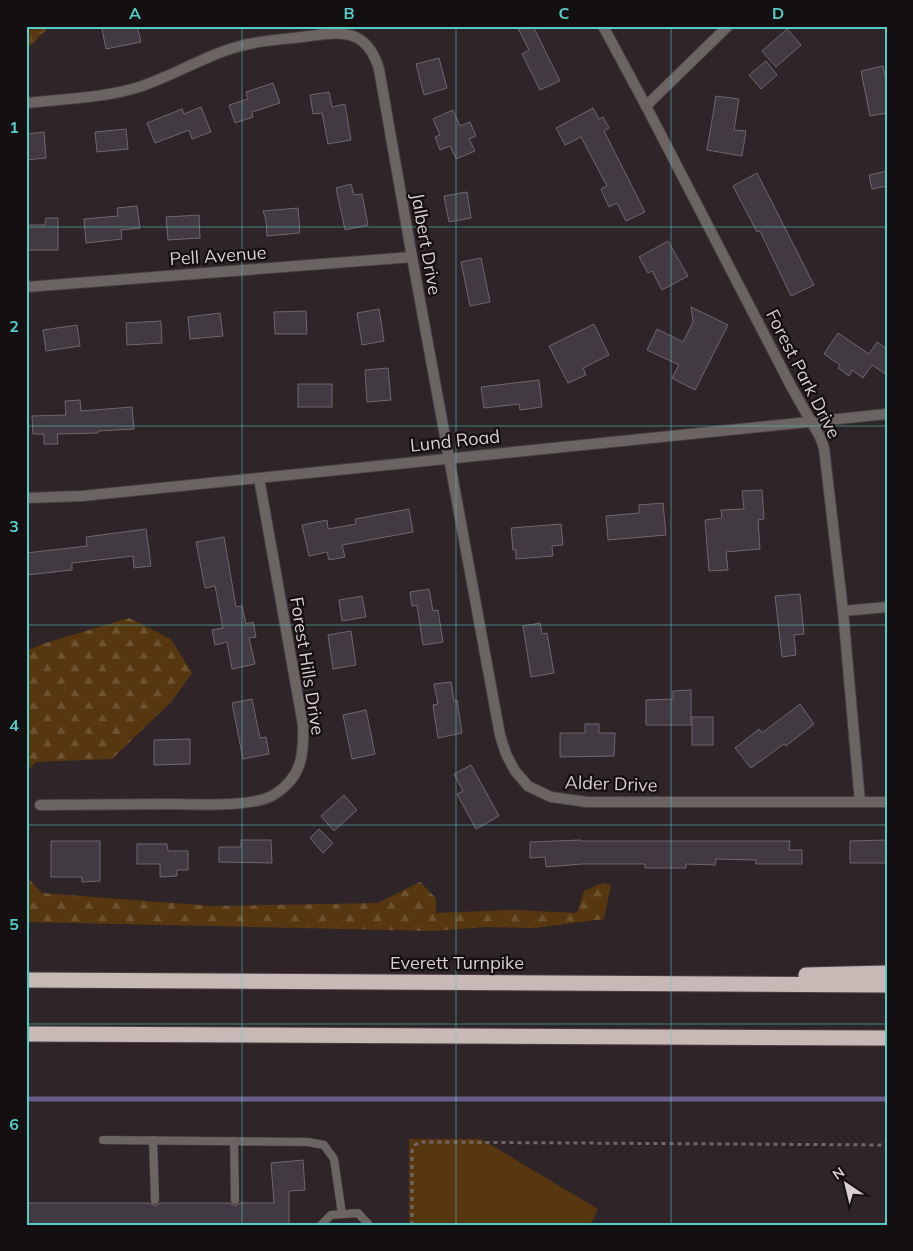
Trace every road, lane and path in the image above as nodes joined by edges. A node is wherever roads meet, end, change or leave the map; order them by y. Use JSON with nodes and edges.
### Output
{"nodes":[{"id":1,"x":603,"y":26,"type":"edge"},
{"id":2,"x":728,"y":26,"type":"edge"},
{"id":3,"x":26,"y":103,"type":"edge"},
{"id":4,"x":646,"y":106,"type":"junction"},
{"id":5,"x":412,"y":257,"type":"junction"},
{"id":6,"x":26,"y":287,"type":"edge"},
{"id":7,"x":887,"y":414,"type":"edge"},
{"id":8,"x":812,"y":422,"type":"junction"},
{"id":9,"x":449,"y":457,"type":"junction"},
{"id":10,"x":258,"y":478,"type":"junction"},
{"id":11,"x":26,"y":498,"type":"edge"},
{"id":12,"x":887,"y":607,"type":"edge"},
{"id":13,"x":843,"y":610,"type":"junction"},
{"id":14,"x":860,"y":802,"type":"junction"},
{"id":15,"x":887,"y":802,"type":"edge"},
{"id":16,"x":40,"y":805,"type":"dead end"},
{"id":17,"x":887,"y":973,"type":"edge"},
{"id":18,"x":26,"y":980,"type":"edge"},
{"id":19,"x":499,"y":982,"type":"junction"},
{"id":20,"x":887,"y":986,"type":"edge"},
{"id":21,"x":26,"y":1034,"type":"edge"},
{"id":22,"x":887,"y":1038,"type":"edge"},
{"id":23,"x":103,"y":1140,"type":"dead end"},
{"id":24,"x":153,"y":1140,"type":"junction"},
{"id":25,"x":234,"y":1141,"type":"junction"},
{"id":26,"x":887,"y":1145,"type":"edge"},
{"id":27,"x":155,"y":1200,"type":"dead end"},
{"id":28,"x":235,"y":1200,"type":"dead end"},
{"id":29,"x":342,"y":1214,"type":"junction"},
{"id":30,"x":321,"y":1225,"type":"edge"},
{"id":31,"x":368,"y":1225,"type":"edge"},
{"id":32,"x":412,"y":1225,"type":"edge"}],
"edges":[{"from":1,"to":4,"type":"street","name":"Forest Park Drive"},
{"from":2,"to":4,"type":"street"},
{"from":3,"to":5,"type":"street","name":"Jalbert Drive"},
{"from":4,"to":8,"type":"street","name":"Forest Park Drive"},
{"from":5,"to":6,"type":"street","name":"Pell Avenue"},
{"from":5,"to":9,"type":"street","name":"Jalbert Drive"},
{"from":7,"to":8,"type":"street","name":"Lund Road"},
{"from":8,"to":9,"type":"street","name":"Lund Road"},
{"from":8,"to":13,"type":"street","name":"Forest Park Drive"},
{"from":9,"to":10,"type":"street","name":"Lund Road"},
{"from":9,"to":14,"type":"street","name":"Alder Drive"},
{"from":10,"to":11,"type":"street","name":"Lund Road"},
{"from":10,"to":16,"type":"street","name":"Forest Hills Drive"},
{"from":12,"to":13,"type":"street"},
{"from":13,"to":14,"type":"street","name":"Forest Park Drive"},
{"from":14,"to":15,"type":"street","name":"Alder Drive"},
{"from":17,"to":19,"type":"highway"},
{"from":18,"to":19,"type":"highway","name":"Everett Turnpike"},
{"from":19,"to":20,"type":"highway","name":"Everett Turnpike"},
{"from":21,"to":22,"type":"highway"},
{"from":23,"to":24,"type":"lane"},
{"from":24,"to":25,"type":"lane"},
{"from":24,"to":27,"type":"lane"},
{"from":25,"to":28,"type":"lane"},
{"from":25,"to":29,"type":"lane"},
{"from":26,"to":32,"type":"path"},
{"from":29,"to":30,"type":"lane"},
{"from":29,"to":31,"type":"lane"}]}
